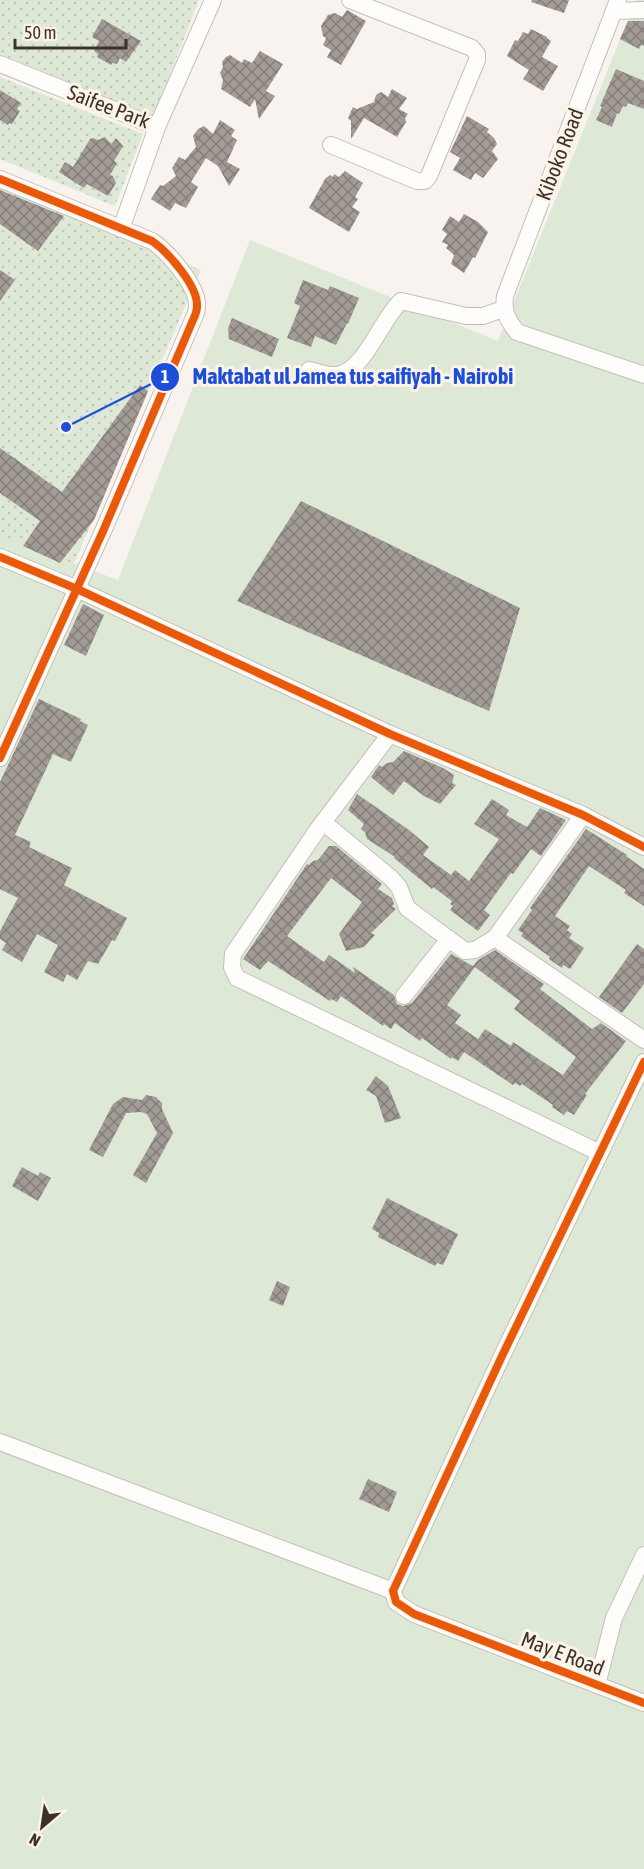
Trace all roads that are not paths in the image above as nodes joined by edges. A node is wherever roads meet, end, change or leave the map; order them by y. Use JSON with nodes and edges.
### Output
{"nodes":[{"id":1,"x":213,"y":0,"type":"edge"},
{"id":2,"x":350,"y":0,"type":"edge"},
{"id":3,"x":616,"y":5,"type":"edge"},
{"id":4,"x":644,"y":10,"type":"edge"},
{"id":5,"x":0,"y":64,"type":"edge"},
{"id":6,"x":157,"y":127,"type":"junction"},
{"id":7,"x":331,"y":145,"type":"dead end"},
{"id":8,"x":0,"y":178,"type":"edge"},
{"id":9,"x":121,"y":229,"type":"junction"},
{"id":10,"x":503,"y":309,"type":"junction"},
{"id":11,"x":309,"y":370,"type":"dead end"},
{"id":12,"x":644,"y":375,"type":"edge"},
{"id":13,"x":0,"y":557,"type":"edge"},
{"id":14,"x":77,"y":590,"type":"junction"},
{"id":15,"x":390,"y":734,"type":"junction"},
{"id":16,"x":0,"y":758,"type":"edge"},
{"id":17,"x":583,"y":815,"type":"junction"},
{"id":18,"x":323,"y":822,"type":"junction"},
{"id":19,"x":644,"y":847,"type":"edge"},
{"id":20,"x":495,"y":938,"type":"junction"},
{"id":21,"x":448,"y":939,"type":"junction"},
{"id":22,"x":404,"y":996,"type":"dead end"},
{"id":23,"x":644,"y":1040,"type":"edge"},
{"id":24,"x":644,"y":1062,"type":"edge"},
{"id":25,"x":600,"y":1153,"type":"junction"},
{"id":26,"x":0,"y":1442,"type":"edge"},
{"id":27,"x":644,"y":1556,"type":"edge"},
{"id":28,"x":393,"y":1591,"type":"junction"},
{"id":29,"x":597,"y":1685,"type":"junction"},
{"id":30,"x":644,"y":1703,"type":"edge"}],
"edges":[{"from":1,"to":6,"type":"street","name":"Saifee Park"},
{"from":2,"to":7,"type":"street"},
{"from":3,"to":4,"type":"street"},
{"from":3,"to":10,"type":"street","name":"Kiboko Road"},
{"from":5,"to":6,"type":"street","name":"Saifee Park"},
{"from":6,"to":9,"type":"street"},
{"from":8,"to":9,"type":"street"},
{"from":9,"to":14,"type":"street"},
{"from":10,"to":11,"type":"street"},
{"from":10,"to":12,"type":"street"},
{"from":13,"to":14,"type":"street"},
{"from":14,"to":15,"type":"street"},
{"from":14,"to":16,"type":"street"},
{"from":15,"to":17,"type":"street"},
{"from":15,"to":18,"type":"street"},
{"from":17,"to":19,"type":"street"},
{"from":17,"to":20,"type":"street"},
{"from":18,"to":21,"type":"street"},
{"from":18,"to":25,"type":"street"},
{"from":20,"to":21,"type":"street"},
{"from":20,"to":23,"type":"street"},
{"from":21,"to":22,"type":"street"},
{"from":24,"to":25,"type":"street"},
{"from":25,"to":28,"type":"street"},
{"from":26,"to":28,"type":"street"},
{"from":27,"to":29,"type":"street"},
{"from":28,"to":29,"type":"street","name":"May E Road"},
{"from":29,"to":30,"type":"street","name":"May E Road"}]}
